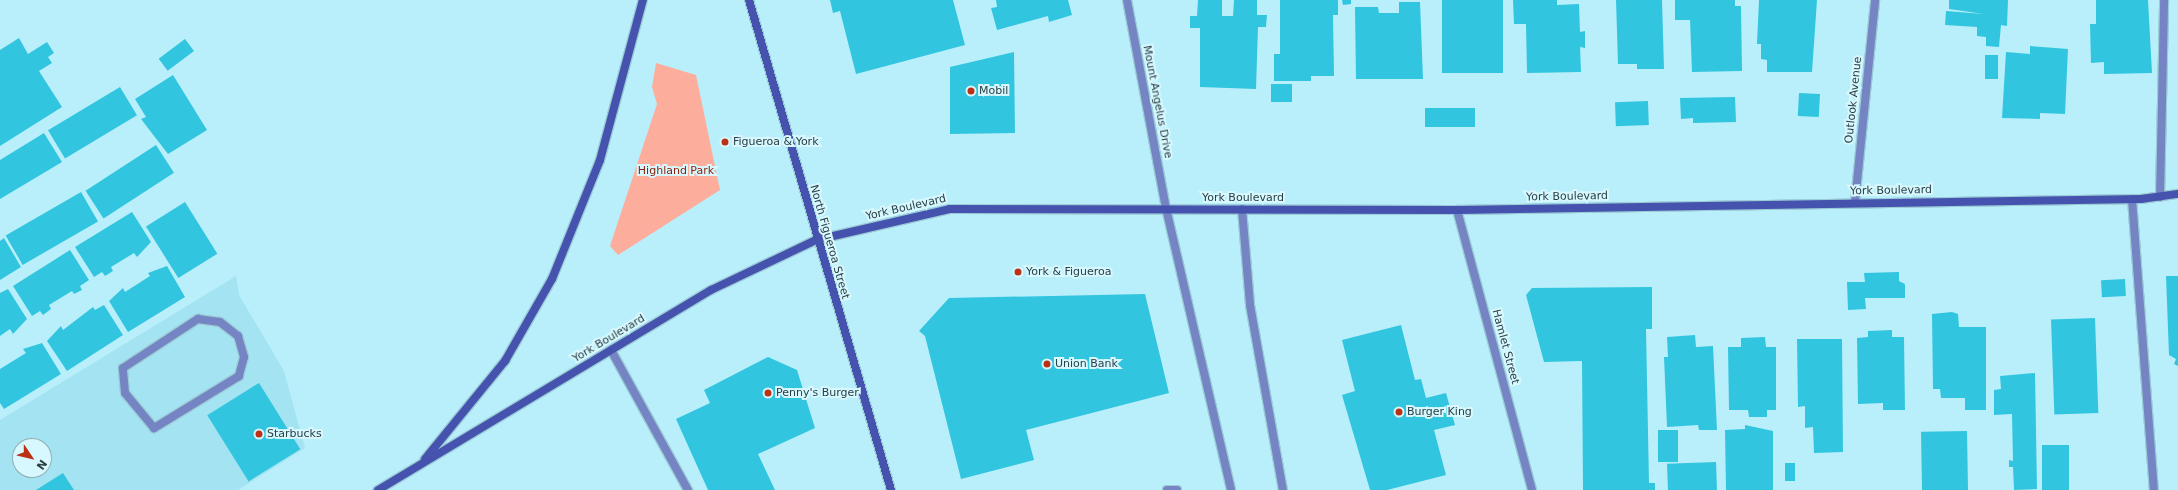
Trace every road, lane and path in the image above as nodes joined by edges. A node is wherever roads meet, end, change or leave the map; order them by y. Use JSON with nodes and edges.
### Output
{"nodes":[{"id":1,"x":644,"y":0,"type":"edge"},
{"id":2,"x":749,"y":0,"type":"edge"},
{"id":3,"x":1127,"y":0,"type":"edge"},
{"id":4,"x":1875,"y":0,"type":"edge"},
{"id":5,"x":2164,"y":0,"type":"edge"},
{"id":6,"x":2178,"y":194,"type":"edge"},
{"id":7,"x":2160,"y":197,"type":"junction"},
{"id":8,"x":2132,"y":199,"type":"junction"},
{"id":9,"x":1855,"y":202,"type":"junction"},
{"id":10,"x":1166,"y":208,"type":"junction"},
{"id":11,"x":1242,"y":208,"type":"junction"},
{"id":12,"x":1457,"y":210,"type":"junction"},
{"id":13,"x":816,"y":240,"type":"junction"},
{"id":14,"x":611,"y":350,"type":"junction"},
{"id":15,"x":154,"y":428,"type":"joint"},
{"id":16,"x":422,"y":463,"type":"junction"},
{"id":17,"x":378,"y":490,"type":"edge"},
{"id":18,"x":688,"y":490,"type":"edge"},
{"id":19,"x":891,"y":490,"type":"edge"},
{"id":20,"x":1167,"y":490,"type":"edge"},
{"id":21,"x":1178,"y":490,"type":"edge"},
{"id":22,"x":1231,"y":490,"type":"edge"},
{"id":23,"x":1283,"y":490,"type":"edge"},
{"id":24,"x":1532,"y":490,"type":"edge"},
{"id":25,"x":2154,"y":490,"type":"edge"}],
"edges":[{"from":1,"to":16,"type":"main road"},
{"from":2,"to":13,"type":"main road","name":"North Figueroa Street"},
{"from":3,"to":10,"type":"street","name":"Mount Angelus Drive"},
{"from":4,"to":9,"type":"street","name":"Outlook Avenue"},
{"from":5,"to":7,"type":"street"},
{"from":6,"to":7,"type":"main road","name":"York Boulevard"},
{"from":7,"to":8,"type":"main road","name":"York Boulevard"},
{"from":8,"to":9,"type":"main road","name":"York Boulevard"},
{"from":8,"to":25,"type":"street"},
{"from":9,"to":12,"type":"main road","name":"York Boulevard"},
{"from":10,"to":11,"type":"main road","name":"York Boulevard"},
{"from":10,"to":13,"type":"main road","name":"York Boulevard"},
{"from":10,"to":22,"type":"street","name":"Mount Angelus Drive"},
{"from":11,"to":12,"type":"main road","name":"York Boulevard"},
{"from":11,"to":23,"type":"street"},
{"from":12,"to":24,"type":"street","name":"Hamlet Street"},
{"from":13,"to":14,"type":"main road","name":"York Boulevard"},
{"from":13,"to":19,"type":"main road","name":"North Figueroa Street"},
{"from":14,"to":16,"type":"main road","name":"York Boulevard"},
{"from":14,"to":18,"type":"street"},
{"from":15,"to":15,"type":"street"},
{"from":16,"to":17,"type":"main road","name":"York Boulevard"},
{"from":20,"to":21,"type":"street"}]}
